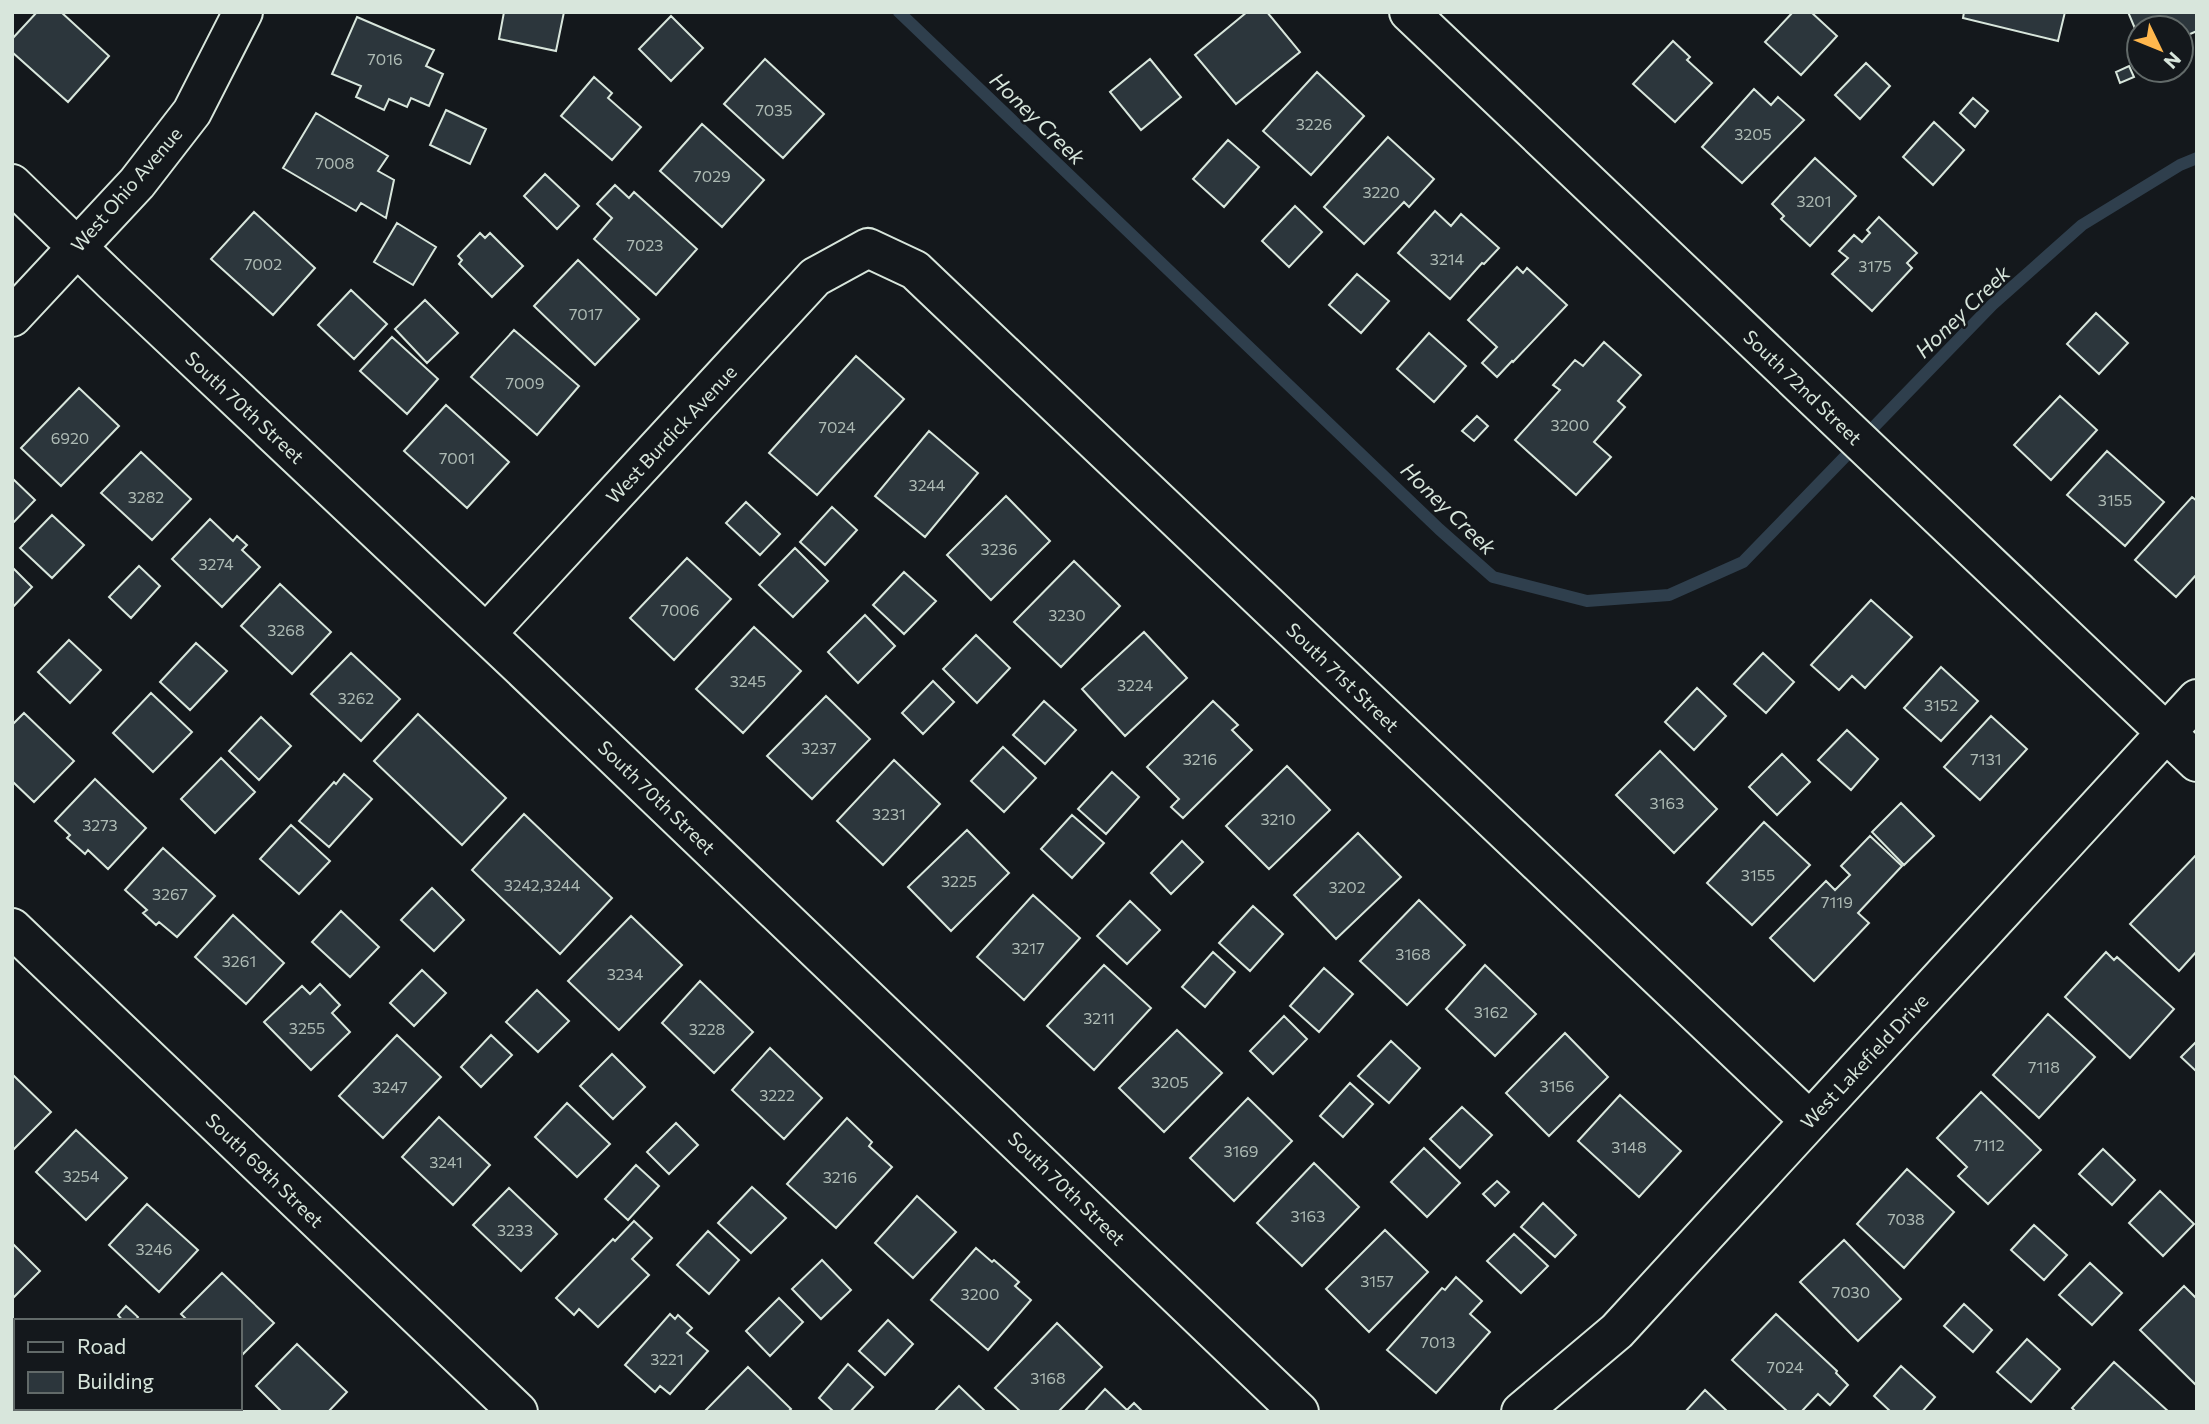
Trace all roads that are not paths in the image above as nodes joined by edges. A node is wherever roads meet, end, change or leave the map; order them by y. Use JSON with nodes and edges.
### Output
{"nodes":[{"id":1,"x":243,"y":12,"type":"edge"},
{"id":2,"x":1409,"y":12,"type":"edge"},
{"id":3,"x":12,"y":184,"type":"edge"},
{"id":4,"x":77,"y":247,"type":"junction"},
{"id":5,"x":868,"y":248,"type":"joint"},
{"id":6,"x":12,"y":317,"type":"edge"},
{"id":7,"x":486,"y":634,"type":"junction"},
{"id":8,"x":2197,"y":699,"type":"edge"},
{"id":9,"x":2166,"y":732,"type":"junction"},
{"id":10,"x":2197,"y":762,"type":"edge"},
{"id":11,"x":12,"y":928,"type":"edge"},
{"id":12,"x":1810,"y":1120,"type":"junction"},
{"id":13,"x":518,"y":1412,"type":"edge"},
{"id":14,"x":1299,"y":1412,"type":"edge"},
{"id":15,"x":1521,"y":1412,"type":"edge"}],
"edges":[{"from":1,"to":4,"type":"street","name":"West Ohio Avenue"},
{"from":2,"to":9,"type":"street","name":"South 72nd Street"},
{"from":3,"to":4,"type":"street","name":"South 70th Street"},
{"from":4,"to":6,"type":"street","name":"West Ohio Avenue"},
{"from":4,"to":7,"type":"street","name":"South 70th Street"},
{"from":5,"to":7,"type":"street","name":"West Burdick Avenue"},
{"from":5,"to":12,"type":"street","name":"South 71st Street"},
{"from":7,"to":14,"type":"street","name":"South 70th Street"},
{"from":8,"to":9,"type":"street","name":"West Lakefield Drive"},
{"from":9,"to":10,"type":"street","name":"South 72nd Street"},
{"from":9,"to":12,"type":"street","name":"West Lakefield Drive"},
{"from":11,"to":13,"type":"street","name":"South 69th Street"},
{"from":12,"to":15,"type":"street","name":"West Lakefield Drive"}]}
